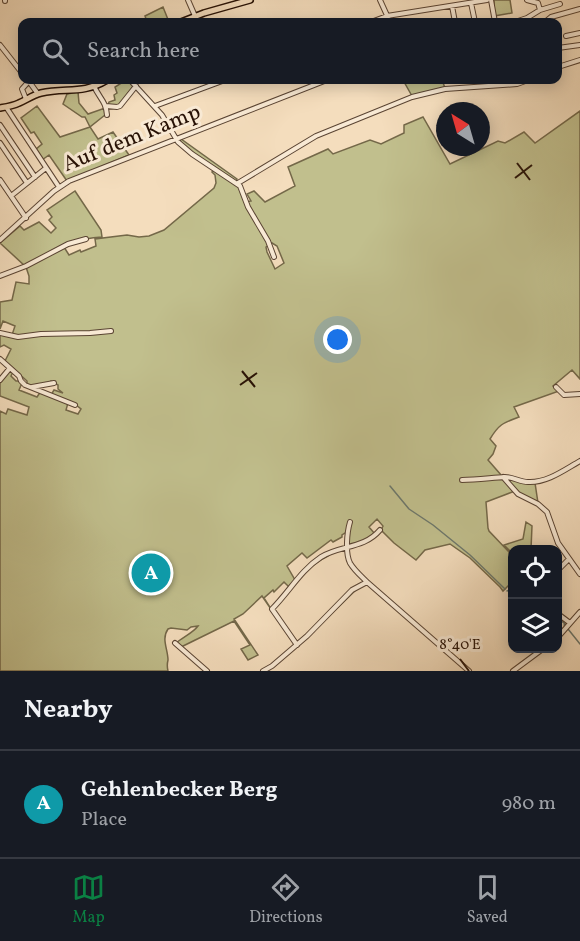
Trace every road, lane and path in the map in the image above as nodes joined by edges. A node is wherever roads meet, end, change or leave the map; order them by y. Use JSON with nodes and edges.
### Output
{"nodes":[{"id":1,"x":188,"y":0,"type":"edge"},
{"id":2,"x":250,"y":0,"type":"edge"},
{"id":3,"x":380,"y":0,"type":"edge"},
{"id":4,"x":489,"y":0,"type":"edge"},
{"id":5,"x":527,"y":0,"type":"edge"},
{"id":6,"x":560,"y":2,"type":"edge"},
{"id":7,"x":471,"y":3,"type":"junction"},
{"id":8,"x":452,"y":6,"type":"junction"},
{"id":9,"x":580,"y":9,"type":"edge"},
{"id":10,"x":540,"y":10,"type":"junction"},
{"id":11,"x":562,"y":14,"type":"junction"},
{"id":12,"x":195,"y":16,"type":"junction"},
{"id":13,"x":385,"y":17,"type":"joint"},
{"id":14,"x":190,"y":18,"type":"edge"},
{"id":15,"x":454,"y":18,"type":"edge"},
{"id":16,"x":474,"y":18,"type":"edge"},
{"id":17,"x":494,"y":18,"type":"edge"},
{"id":18,"x":530,"y":18,"type":"edge"},
{"id":19,"x":550,"y":18,"type":"edge"},
{"id":20,"x":580,"y":33,"type":"edge"},
{"id":21,"x":566,"y":36,"type":"dead end"},
{"id":22,"x":0,"y":45,"type":"edge"},
{"id":23,"x":580,"y":45,"type":"edge"},
{"id":24,"x":562,"y":47,"type":"edge"},
{"id":25,"x":580,"y":60,"type":"edge"},
{"id":26,"x":562,"y":66,"type":"edge"},
{"id":27,"x":18,"y":68,"type":"edge"},
{"id":28,"x":26,"y":84,"type":"edge"},
{"id":29,"x":32,"y":84,"type":"edge"},
{"id":30,"x":98,"y":84,"type":"edge"},
{"id":31,"x":214,"y":84,"type":"edge"},
{"id":32,"x":317,"y":84,"type":"edge"},
{"id":33,"x":517,"y":84,"type":"edge"},
{"id":34,"x":94,"y":86,"type":"junction"},
{"id":35,"x":136,"y":86,"type":"joint"},
{"id":36,"x":38,"y":94,"type":"junction"},
{"id":37,"x":26,"y":99,"type":"junction"},
{"id":38,"x":106,"y":106,"type":"junction"},
{"id":39,"x":154,"y":106,"type":"junction"},
{"id":40,"x":3,"y":107,"type":"edge"},
{"id":41,"x":107,"y":114,"type":"dead end"},
{"id":42,"x":0,"y":125,"type":"edge"},
{"id":43,"x":177,"y":139,"type":"junction"},
{"id":44,"x":0,"y":143,"type":"edge"},
{"id":45,"x":46,"y":168,"type":"junction"},
{"id":46,"x":35,"y":177,"type":"junction"},
{"id":47,"x":0,"y":180,"type":"edge"},
{"id":48,"x":27,"y":183,"type":"junction"},
{"id":49,"x":238,"y":183,"type":"junction"},
{"id":50,"x":59,"y":187,"type":"junction"},
{"id":51,"x":11,"y":196,"type":"junction"},
{"id":52,"x":26,"y":218,"type":"junction"},
{"id":53,"x":0,"y":240,"type":"edge"},
{"id":54,"x":86,"y":240,"type":"dead end"},
{"id":55,"x":274,"y":257,"type":"dead end"},
{"id":56,"x":1,"y":274,"type":"edge"},
{"id":57,"x":111,"y":331,"type":"dead end"},
{"id":58,"x":0,"y":333,"type":"edge"},
{"id":59,"x":0,"y":359,"type":"edge"},
{"id":60,"x":10,"y":368,"type":"junction"},
{"id":61,"x":0,"y":381,"type":"edge"},
{"id":62,"x":54,"y":383,"type":"dead end"},
{"id":63,"x":31,"y":387,"type":"junction"},
{"id":64,"x":556,"y":387,"type":"dead end"},
{"id":65,"x":580,"y":394,"type":"edge"},
{"id":66,"x":75,"y":405,"type":"dead end"},
{"id":67,"x":580,"y":461,"type":"edge"},
{"id":68,"x":503,"y":477,"type":"junction"},
{"id":69,"x":462,"y":480,"type":"dead end"},
{"id":70,"x":350,"y":522,"type":"dead end"},
{"id":71,"x":380,"y":530,"type":"dead end"},
{"id":72,"x":347,"y":548,"type":"junction"},
{"id":73,"x":569,"y":559,"type":"junction"},
{"id":74,"x":562,"y":566,"type":"edge"},
{"id":75,"x":580,"y":574,"type":"edge"},
{"id":76,"x":367,"y":582,"type":"junction"},
{"id":77,"x":580,"y":612,"type":"edge"},
{"id":78,"x":562,"y":617,"type":"edge"},
{"id":79,"x":570,"y":623,"type":"junction"},
{"id":80,"x":562,"y":632,"type":"edge"},
{"id":81,"x":175,"y":643,"type":"dead end"},
{"id":82,"x":297,"y":645,"type":"junction"},
{"id":83,"x":537,"y":653,"type":"edge"},
{"id":84,"x":207,"y":671,"type":"edge"},
{"id":85,"x":263,"y":671,"type":"edge"},
{"id":86,"x":469,"y":671,"type":"edge"},
{"id":87,"x":513,"y":671,"type":"edge"}],
"edges":[{"from":1,"to":12,"type":"street"},
{"from":2,"to":12,"type":"main road"},
{"from":3,"to":13,"type":"street"},
{"from":4,"to":7,"type":"street"},
{"from":4,"to":17,"type":"street"},
{"from":5,"to":10,"type":"street"},
{"from":6,"to":10,"type":"street"},
{"from":6,"to":11,"type":"street"},
{"from":7,"to":8,"type":"street"},
{"from":7,"to":16,"type":"street"},
{"from":8,"to":13,"type":"street"},
{"from":8,"to":15,"type":"street"},
{"from":9,"to":11,"type":"street"},
{"from":10,"to":18,"type":"street"},
{"from":11,"to":19,"type":"street"},
{"from":12,"to":14,"type":"main road"},
{"from":20,"to":21,"type":"street"},
{"from":22,"to":27,"type":"street"},
{"from":23,"to":24,"type":"street"},
{"from":25,"to":26,"type":"street"},
{"from":28,"to":37,"type":"street"},
{"from":29,"to":36,"type":"street"},
{"from":30,"to":34,"type":"main road"},
{"from":31,"to":39,"type":"street"},
{"from":32,"to":43,"type":"street","name":"Auf dem Kamp"},
{"from":33,"to":49,"type":"street"},
{"from":34,"to":36,"type":"main road"},
{"from":34,"to":38,"type":"street"},
{"from":35,"to":38,"type":"street"},
{"from":35,"to":39,"type":"street"},
{"from":36,"to":37,"type":"main road"},
{"from":37,"to":40,"type":"main road"},
{"from":38,"to":41,"type":"street"},
{"from":39,"to":43,"type":"street"},
{"from":40,"to":45,"type":"street"},
{"from":42,"to":46,"type":"street"},
{"from":43,"to":49,"type":"street"},
{"from":43,"to":50,"type":"street","name":"Auf dem Kamp"},
{"from":44,"to":48,"type":"street"},
{"from":45,"to":46,"type":"street"},
{"from":45,"to":50,"type":"street"},
{"from":46,"to":48,"type":"street"},
{"from":47,"to":51,"type":"street"},
{"from":48,"to":51,"type":"street"},
{"from":49,"to":55,"type":"street"},
{"from":50,"to":52,"type":"street","name":"Auf dem Kamp"},
{"from":51,"to":52,"type":"street"},
{"from":52,"to":53,"type":"street","name":"Auf dem Kamp"},
{"from":54,"to":56,"type":"street"},
{"from":57,"to":58,"type":"street"},
{"from":59,"to":60,"type":"street"},
{"from":60,"to":61,"type":"street"},
{"from":60,"to":63,"type":"street"},
{"from":62,"to":63,"type":"street"},
{"from":63,"to":66,"type":"street"},
{"from":64,"to":65,"type":"street"},
{"from":67,"to":68,"type":"street"},
{"from":68,"to":69,"type":"street"},
{"from":68,"to":73,"type":"street"},
{"from":70,"to":72,"type":"street"},
{"from":71,"to":72,"type":"street"},
{"from":72,"to":76,"type":"street"},
{"from":72,"to":82,"type":"street"},
{"from":73,"to":74,"type":"street"},
{"from":73,"to":75,"type":"street"},
{"from":76,"to":82,"type":"street"},
{"from":76,"to":86,"type":"street"},
{"from":77,"to":79,"type":"street"},
{"from":78,"to":79,"type":"street"},
{"from":79,"to":80,"type":"street"},
{"from":81,"to":84,"type":"street"},
{"from":82,"to":85,"type":"street"},
{"from":83,"to":87,"type":"street"}]}
